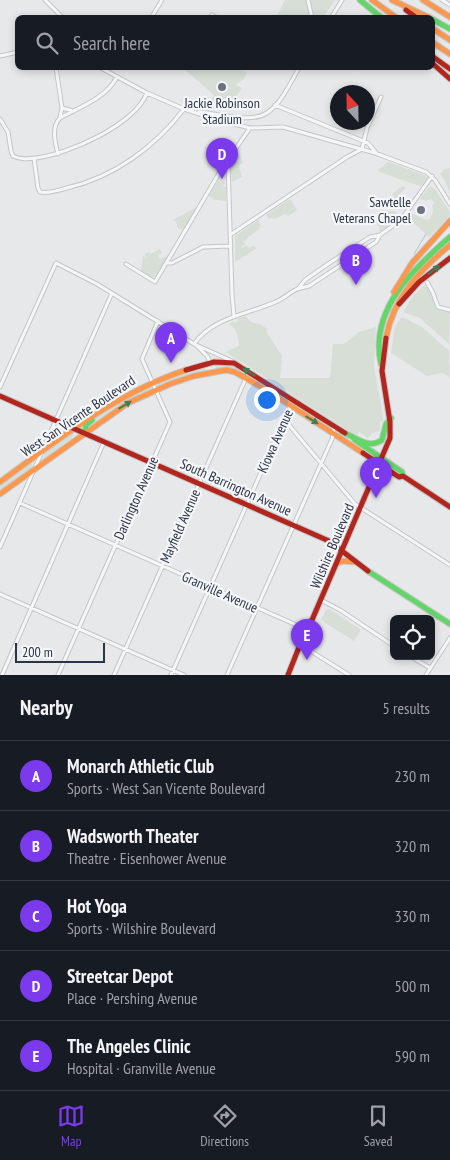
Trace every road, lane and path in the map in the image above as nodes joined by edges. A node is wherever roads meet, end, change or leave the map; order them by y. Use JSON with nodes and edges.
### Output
{"nodes":[{"id":1,"x":45,"y":0,"type":"edge"},
{"id":2,"x":162,"y":0,"type":"edge"},
{"id":3,"x":308,"y":0,"type":"edge"},
{"id":4,"x":342,"y":0,"type":"edge"},
{"id":5,"x":360,"y":0,"type":"edge"},
{"id":6,"x":372,"y":0,"type":"edge"},
{"id":7,"x":378,"y":0,"type":"edge"},
{"id":8,"x":392,"y":0,"type":"edge"},
{"id":9,"x":423,"y":0,"type":"edge"},
{"id":10,"x":442,"y":0,"type":"edge"},
{"id":11,"x":450,"y":5,"type":"edge"},
{"id":12,"x":60,"y":15,"type":"edge"},
{"id":13,"x":153,"y":15,"type":"edge"},
{"id":14,"x":311,"y":15,"type":"edge"},
{"id":15,"x":333,"y":15,"type":"edge"},
{"id":16,"x":378,"y":15,"type":"edge"},
{"id":17,"x":393,"y":15,"type":"edge"},
{"id":18,"x":398,"y":15,"type":"edge"},
{"id":19,"x":413,"y":15,"type":"edge"},
{"id":20,"x":424,"y":15,"type":"edge"},
{"id":21,"x":450,"y":17,"type":"edge"},
{"id":22,"x":435,"y":20,"type":"edge"},
{"id":23,"x":450,"y":29,"type":"edge"},
{"id":24,"x":435,"y":30,"type":"edge"},
{"id":25,"x":435,"y":40,"type":"edge"},
{"id":26,"x":450,"y":40,"type":"edge"},
{"id":27,"x":435,"y":44,"type":"edge"},
{"id":28,"x":450,"y":50,"type":"edge"},
{"id":29,"x":15,"y":53,"type":"edge"},
{"id":30,"x":450,"y":54,"type":"edge"},
{"id":31,"x":0,"y":56,"type":"edge"},
{"id":32,"x":435,"y":58,"type":"edge"},
{"id":33,"x":435,"y":66,"type":"edge"},
{"id":34,"x":450,"y":69,"type":"edge"},
{"id":35,"x":56,"y":70,"type":"edge"},
{"id":36,"x":105,"y":70,"type":"edge"},
{"id":37,"x":297,"y":70,"type":"edge"},
{"id":38,"x":117,"y":77,"type":"junction"},
{"id":39,"x":450,"y":79,"type":"edge"},
{"id":40,"x":147,"y":93,"type":"junction"},
{"id":41,"x":381,"y":97,"type":"dead end"},
{"id":42,"x":275,"y":105,"type":"junction"},
{"id":43,"x":62,"y":108,"type":"junction"},
{"id":44,"x":184,"y":109,"type":"junction"},
{"id":45,"x":73,"y":111,"type":"junction"},
{"id":46,"x":196,"y":112,"type":"junction"},
{"id":47,"x":60,"y":118,"type":"junction"},
{"id":48,"x":0,"y":119,"type":"edge"},
{"id":49,"x":250,"y":128,"type":"junction"},
{"id":50,"x":365,"y":141,"type":"junction"},
{"id":51,"x":362,"y":149,"type":"junction"},
{"id":52,"x":58,"y":154,"type":"junction"},
{"id":53,"x":377,"y":154,"type":"junction"},
{"id":54,"x":34,"y":158,"type":"junction"},
{"id":55,"x":228,"y":160,"type":"junction"},
{"id":56,"x":432,"y":176,"type":"junction"},
{"id":57,"x":450,"y":204,"type":"edge"},
{"id":58,"x":450,"y":221,"type":"edge"},
{"id":59,"x":230,"y":225,"type":"junction"},
{"id":60,"x":242,"y":227,"type":"junction"},
{"id":61,"x":230,"y":235,"type":"junction"},
{"id":62,"x":380,"y":235,"type":"junction"},
{"id":63,"x":450,"y":237,"type":"edge"},
{"id":64,"x":450,"y":245,"type":"edge"},
{"id":65,"x":230,"y":246,"type":"junction"},
{"id":66,"x":450,"y":258,"type":"edge"},
{"id":67,"x":337,"y":259,"type":"junction"},
{"id":68,"x":168,"y":263,"type":"junction"},
{"id":69,"x":126,"y":264,"type":"dead end"},
{"id":70,"x":341,"y":265,"type":"junction"},
{"id":71,"x":427,"y":282,"type":"dead end"},
{"id":72,"x":298,"y":289,"type":"junction"},
{"id":73,"x":112,"y":293,"type":"junction"},
{"id":74,"x":395,"y":309,"type":"junction"},
{"id":75,"x":450,"y":310,"type":"edge"},
{"id":76,"x":234,"y":316,"type":"junction"},
{"id":77,"x":158,"y":321,"type":"junction"},
{"id":78,"x":382,"y":325,"type":"junction"},
{"id":79,"x":194,"y":344,"type":"junction"},
{"id":80,"x":204,"y":354,"type":"junction"},
{"id":81,"x":234,"y":363,"type":"junction"},
{"id":82,"x":211,"y":364,"type":"junction"},
{"id":83,"x":382,"y":365,"type":"junction"},
{"id":84,"x":201,"y":366,"type":"junction"},
{"id":85,"x":220,"y":371,"type":"junction"},
{"id":86,"x":206,"y":374,"type":"junction"},
{"id":87,"x":246,"y":378,"type":"junction"},
{"id":88,"x":152,"y":381,"type":"junction"},
{"id":89,"x":0,"y":387,"type":"edge"},
{"id":90,"x":156,"y":390,"type":"junction"},
{"id":91,"x":0,"y":396,"type":"edge"},
{"id":92,"x":293,"y":400,"type":"junction"},
{"id":93,"x":107,"y":406,"type":"junction"},
{"id":94,"x":290,"y":406,"type":"junction"},
{"id":95,"x":391,"y":418,"type":"junction"},
{"id":96,"x":55,"y":419,"type":"junction"},
{"id":97,"x":284,"y":419,"type":"junction"},
{"id":98,"x":333,"y":426,"type":"junction"},
{"id":99,"x":75,"y":428,"type":"junction"},
{"id":100,"x":342,"y":432,"type":"junction"},
{"id":101,"x":85,"y":433,"type":"junction"},
{"id":102,"x":334,"y":434,"type":"junction"},
{"id":103,"x":105,"y":442,"type":"junction"},
{"id":104,"x":43,"y":452,"type":"junction"},
{"id":105,"x":49,"y":459,"type":"junction"},
{"id":106,"x":381,"y":460,"type":"junction"},
{"id":107,"x":152,"y":462,"type":"junction"},
{"id":108,"x":321,"y":463,"type":"junction"},
{"id":109,"x":34,"y":470,"type":"junction"},
{"id":110,"x":0,"y":482,"type":"edge"},
{"id":111,"x":199,"y":483,"type":"junction"},
{"id":112,"x":0,"y":494,"type":"edge"},
{"id":113,"x":20,"y":503,"type":"junction"},
{"id":114,"x":247,"y":504,"type":"junction"},
{"id":115,"x":450,"y":507,"type":"edge"},
{"id":116,"x":360,"y":508,"type":"junction"},
{"id":117,"x":67,"y":525,"type":"junction"},
{"id":118,"x":294,"y":525,"type":"junction"},
{"id":119,"x":115,"y":546,"type":"junction"},
{"id":120,"x":0,"y":547,"type":"edge"},
{"id":121,"x":343,"y":551,"type":"junction"},
{"id":122,"x":356,"y":562,"type":"junction"},
{"id":123,"x":338,"y":563,"type":"junction"},
{"id":124,"x":450,"y":565,"type":"edge"},
{"id":125,"x":162,"y":566,"type":"junction"},
{"id":126,"x":210,"y":587,"type":"junction"},
{"id":127,"x":0,"y":594,"type":"edge"},
{"id":128,"x":321,"y":600,"type":"junction"},
{"id":129,"x":32,"y":608,"type":"junction"},
{"id":130,"x":257,"y":608,"type":"junction"},
{"id":131,"x":309,"y":622,"type":"junction"},
{"id":132,"x":450,"y":624,"type":"edge"},
{"id":133,"x":78,"y":628,"type":"junction"},
{"id":134,"x":450,"y":638,"type":"edge"},
{"id":135,"x":390,"y":643,"type":"edge"},
{"id":136,"x":300,"y":645,"type":"junction"},
{"id":137,"x":125,"y":650,"type":"junction"},
{"id":138,"x":417,"y":660,"type":"edge"},
{"id":139,"x":430,"y":668,"type":"junction"},
{"id":140,"x":174,"y":670,"type":"junction"},
{"id":141,"x":2,"y":675,"type":"edge"},
{"id":142,"x":58,"y":675,"type":"edge"},
{"id":143,"x":114,"y":675,"type":"edge"},
{"id":144,"x":172,"y":675,"type":"edge"},
{"id":145,"x":184,"y":675,"type":"edge"},
{"id":146,"x":228,"y":675,"type":"edge"},
{"id":147,"x":288,"y":675,"type":"edge"},
{"id":148,"x":349,"y":675,"type":"edge"},
{"id":149,"x":426,"y":675,"type":"edge"}],
"edges":[{"from":1,"to":12,"type":"street"},
{"from":2,"to":13,"type":"street"},
{"from":3,"to":14,"type":"street"},
{"from":4,"to":15,"type":"street"},
{"from":5,"to":16,"type":"main road"},
{"from":6,"to":17,"type":"main road"},
{"from":7,"to":18,"type":"main road"},
{"from":8,"to":19,"type":"main road"},
{"from":8,"to":20,"type":"main road"},
{"from":9,"to":21,"type":"main road"},
{"from":10,"to":11,"type":"street"},
{"from":22,"to":23,"type":"main road"},
{"from":24,"to":26,"type":"main road"},
{"from":25,"to":28,"type":"main road"},
{"from":27,"to":30,"type":"main road"},
{"from":29,"to":31,"type":"street"},
{"from":32,"to":34,"type":"main road"},
{"from":33,"to":39,"type":"main road"},
{"from":35,"to":43,"type":"street"},
{"from":36,"to":38,"type":"street"},
{"from":37,"to":42,"type":"street"},
{"from":38,"to":40,"type":"street"},
{"from":38,"to":45,"type":"street"},
{"from":40,"to":44,"type":"street"},
{"from":40,"to":52,"type":"street"},
{"from":41,"to":50,"type":"street"},
{"from":42,"to":46,"type":"street"},
{"from":42,"to":50,"type":"street"},
{"from":43,"to":45,"type":"street"},
{"from":43,"to":47,"type":"street"},
{"from":44,"to":46,"type":"street"},
{"from":44,"to":54,"type":"street"},
{"from":45,"to":47,"type":"street"},
{"from":46,"to":49,"type":"street"},
{"from":47,"to":52,"type":"street"},
{"from":48,"to":54,"type":"street"},
{"from":49,"to":51,"type":"street"},
{"from":49,"to":55,"type":"street"},
{"from":50,"to":51,"type":"street"},
{"from":50,"to":53,"type":"street"},
{"from":51,"to":53,"type":"street"},
{"from":51,"to":60,"type":"street"},
{"from":52,"to":54,"type":"street"},
{"from":53,"to":56,"type":"street"},
{"from":55,"to":59,"type":"street"},
{"from":55,"to":68,"type":"street"},
{"from":56,"to":57,"type":"street"},
{"from":56,"to":62,"type":"street"},
{"from":58,"to":78,"type":"main road"},
{"from":59,"to":60,"type":"street"},
{"from":59,"to":61,"type":"street"},
{"from":60,"to":61,"type":"street"},
{"from":61,"to":65,"type":"street"},
{"from":62,"to":67,"type":"street"},
{"from":62,"to":70,"type":"street"},
{"from":63,"to":78,"type":"main road","name":"Wilshire Boulevard"},
{"from":64,"to":74,"type":"main road","name":"Wilshire Boulevard"},
{"from":65,"to":68,"type":"street"},
{"from":65,"to":76,"type":"street"},
{"from":74,"to":66,"type":"main road","one_way":true},
{"from":67,"to":70,"type":"street"},
{"from":67,"to":72,"type":"street"},
{"from":68,"to":69,"type":"street"},
{"from":70,"to":72,"type":"street"},
{"from":71,"to":75,"type":"street"},
{"from":72,"to":76,"type":"street"},
{"from":73,"to":77,"type":"street"},
{"from":73,"to":89,"type":"street"},
{"from":73,"to":96,"type":"street"},
{"from":74,"to":83,"type":"main road","name":"Wilshire Boulevard"},
{"from":76,"to":79,"type":"street"},
{"from":77,"to":79,"type":"street"},
{"from":77,"to":88,"type":"street","name":"Darlington Avenue"},
{"from":78,"to":83,"type":"main road","name":"Wilshire Boulevard"},
{"from":79,"to":80,"type":"street"},
{"from":79,"to":81,"type":"street"},
{"from":80,"to":82,"type":"street"},
{"from":80,"to":84,"type":"street"},
{"from":81,"to":82,"type":"main road","name":"West San Vicente Boulevard"},
{"from":92,"to":81,"type":"main road","one_way":true},
{"from":82,"to":84,"type":"main road","name":"West San Vicente Boulevard"},
{"from":82,"to":85,"type":"main road"},
{"from":83,"to":95,"type":"main road","name":"Wilshire Boulevard"},
{"from":84,"to":86,"type":"main road"},
{"from":84,"to":88,"type":"main road","name":"West San Vicente Boulevard"},
{"from":85,"to":86,"type":"main road","name":"West San Vicente Boulevard"},
{"from":85,"to":87,"type":"main road","name":"West San Vicente Boulevard"},
{"from":86,"to":90,"type":"main road","name":"West San Vicente Boulevard"},
{"from":87,"to":94,"type":"main road","name":"West San Vicente Boulevard"},
{"from":87,"to":111,"type":"street","name":"Mayfield Avenue"},
{"from":88,"to":90,"type":"street","name":"Darlington Avenue"},
{"from":88,"to":93,"type":"main road","name":"West San Vicente Boulevard"},
{"from":101,"to":90,"type":"main road","name":"West San Vicente Boulevard","one_way":true},
{"from":90,"to":107,"type":"street","name":"Darlington Avenue"},
{"from":91,"to":96,"type":"main road","name":"South Barrington Avenue"},
{"from":92,"to":94,"type":"street","name":"Kiowa Avenue"},
{"from":92,"to":98,"type":"main road"},
{"from":93,"to":99,"type":"main road","name":"West San Vicente Boulevard"},
{"from":93,"to":101,"type":"main road"},
{"from":94,"to":97,"type":"street","name":"Kiowa Avenue"},
{"from":94,"to":102,"type":"main road","name":"West San Vicente Boulevard","one_way":true},
{"from":95,"to":100,"type":"main road"},
{"from":95,"to":106,"type":"main road","name":"Wilshire Boulevard"},
{"from":96,"to":99,"type":"main road","name":"South Barrington Avenue"},
{"from":96,"to":104,"type":"street"},
{"from":97,"to":108,"type":"street"},
{"from":97,"to":114,"type":"street","name":"Kiowa Avenue"},
{"from":98,"to":100,"type":"main road"},
{"from":98,"to":102,"type":"street"},
{"from":99,"to":101,"type":"main road","name":"South Barrington Avenue"},
{"from":99,"to":104,"type":"main road","name":"West San Vicente Boulevard"},
{"from":99,"to":105,"type":"main road"},
{"from":100,"to":106,"type":"main road"},
{"from":101,"to":103,"type":"main road","name":"South Barrington Avenue"},
{"from":101,"to":105,"type":"main road","name":"West San Vicente Boulevard"},
{"from":102,"to":106,"type":"main road","name":"West San Vicente Boulevard"},
{"from":102,"to":108,"type":"street"},
{"from":103,"to":107,"type":"main road","name":"South Barrington Avenue"},
{"from":103,"to":117,"type":"street"},
{"from":104,"to":109,"type":"street"},
{"from":104,"to":110,"type":"main road","name":"West San Vicente Boulevard"},
{"from":105,"to":109,"type":"main road","name":"West San Vicente Boulevard"},
{"from":106,"to":115,"type":"main road"},
{"from":106,"to":116,"type":"main road","name":"Wilshire Boulevard"},
{"from":107,"to":111,"type":"main road","name":"South Barrington Avenue"},
{"from":107,"to":119,"type":"street","name":"Darlington Avenue"},
{"from":108,"to":116,"type":"street"},
{"from":108,"to":118,"type":"street"},
{"from":109,"to":112,"type":"main road","name":"West San Vicente Boulevard"},
{"from":109,"to":113,"type":"street"},
{"from":111,"to":114,"type":"main road","name":"South Barrington Avenue"},
{"from":111,"to":125,"type":"street","name":"Mayfield Avenue"},
{"from":113,"to":117,"type":"street","name":"Granville Avenue"},
{"from":113,"to":120,"type":"street"},
{"from":114,"to":118,"type":"main road","name":"South Barrington Avenue"},
{"from":114,"to":126,"type":"street","name":"Kiowa Avenue"},
{"from":116,"to":121,"type":"main road","name":"Wilshire Boulevard"},
{"from":116,"to":124,"type":"street"},
{"from":117,"to":119,"type":"street","name":"Granville Avenue"},
{"from":117,"to":129,"type":"street"},
{"from":118,"to":121,"type":"main road","name":"South Barrington Avenue"},
{"from":118,"to":130,"type":"street"},
{"from":119,"to":125,"type":"street","name":"Granville Avenue"},
{"from":119,"to":133,"type":"street","name":"Darlington Avenue"},
{"from":121,"to":122,"type":"main road","name":"South Barrington Avenue"},
{"from":121,"to":123,"type":"main road","name":"Wilshire Boulevard"},
{"from":122,"to":123,"type":"main road"},
{"from":122,"to":132,"type":"main road","name":"South Barrington Avenue"},
{"from":123,"to":128,"type":"main road","name":"Wilshire Boulevard"},
{"from":125,"to":126,"type":"street","name":"Granville Avenue"},
{"from":125,"to":137,"type":"street","name":"Mayfield Avenue"},
{"from":126,"to":130,"type":"street","name":"Granville Avenue"},
{"from":126,"to":140,"type":"street","name":"Kiowa Avenue"},
{"from":127,"to":129,"type":"street"},
{"from":128,"to":131,"type":"main road","name":"Wilshire Boulevard"},
{"from":128,"to":135,"type":"street"},
{"from":129,"to":133,"type":"street"},
{"from":129,"to":141,"type":"street"},
{"from":130,"to":131,"type":"street","name":"Granville Avenue"},
{"from":130,"to":146,"type":"street"},
{"from":131,"to":136,"type":"main road","name":"Wilshire Boulevard"},
{"from":133,"to":137,"type":"street"},
{"from":133,"to":142,"type":"street","name":"Darlington Avenue"},
{"from":134,"to":139,"type":"street"},
{"from":136,"to":147,"type":"main road","name":"Wilshire Boulevard"},
{"from":136,"to":148,"type":"street"},
{"from":137,"to":140,"type":"street"},
{"from":137,"to":143,"type":"street","name":"Mayfield Avenue"},
{"from":138,"to":139,"type":"street"},
{"from":139,"to":149,"type":"street"},
{"from":140,"to":144,"type":"street","name":"Kiowa Avenue"},
{"from":140,"to":145,"type":"street"}]}
